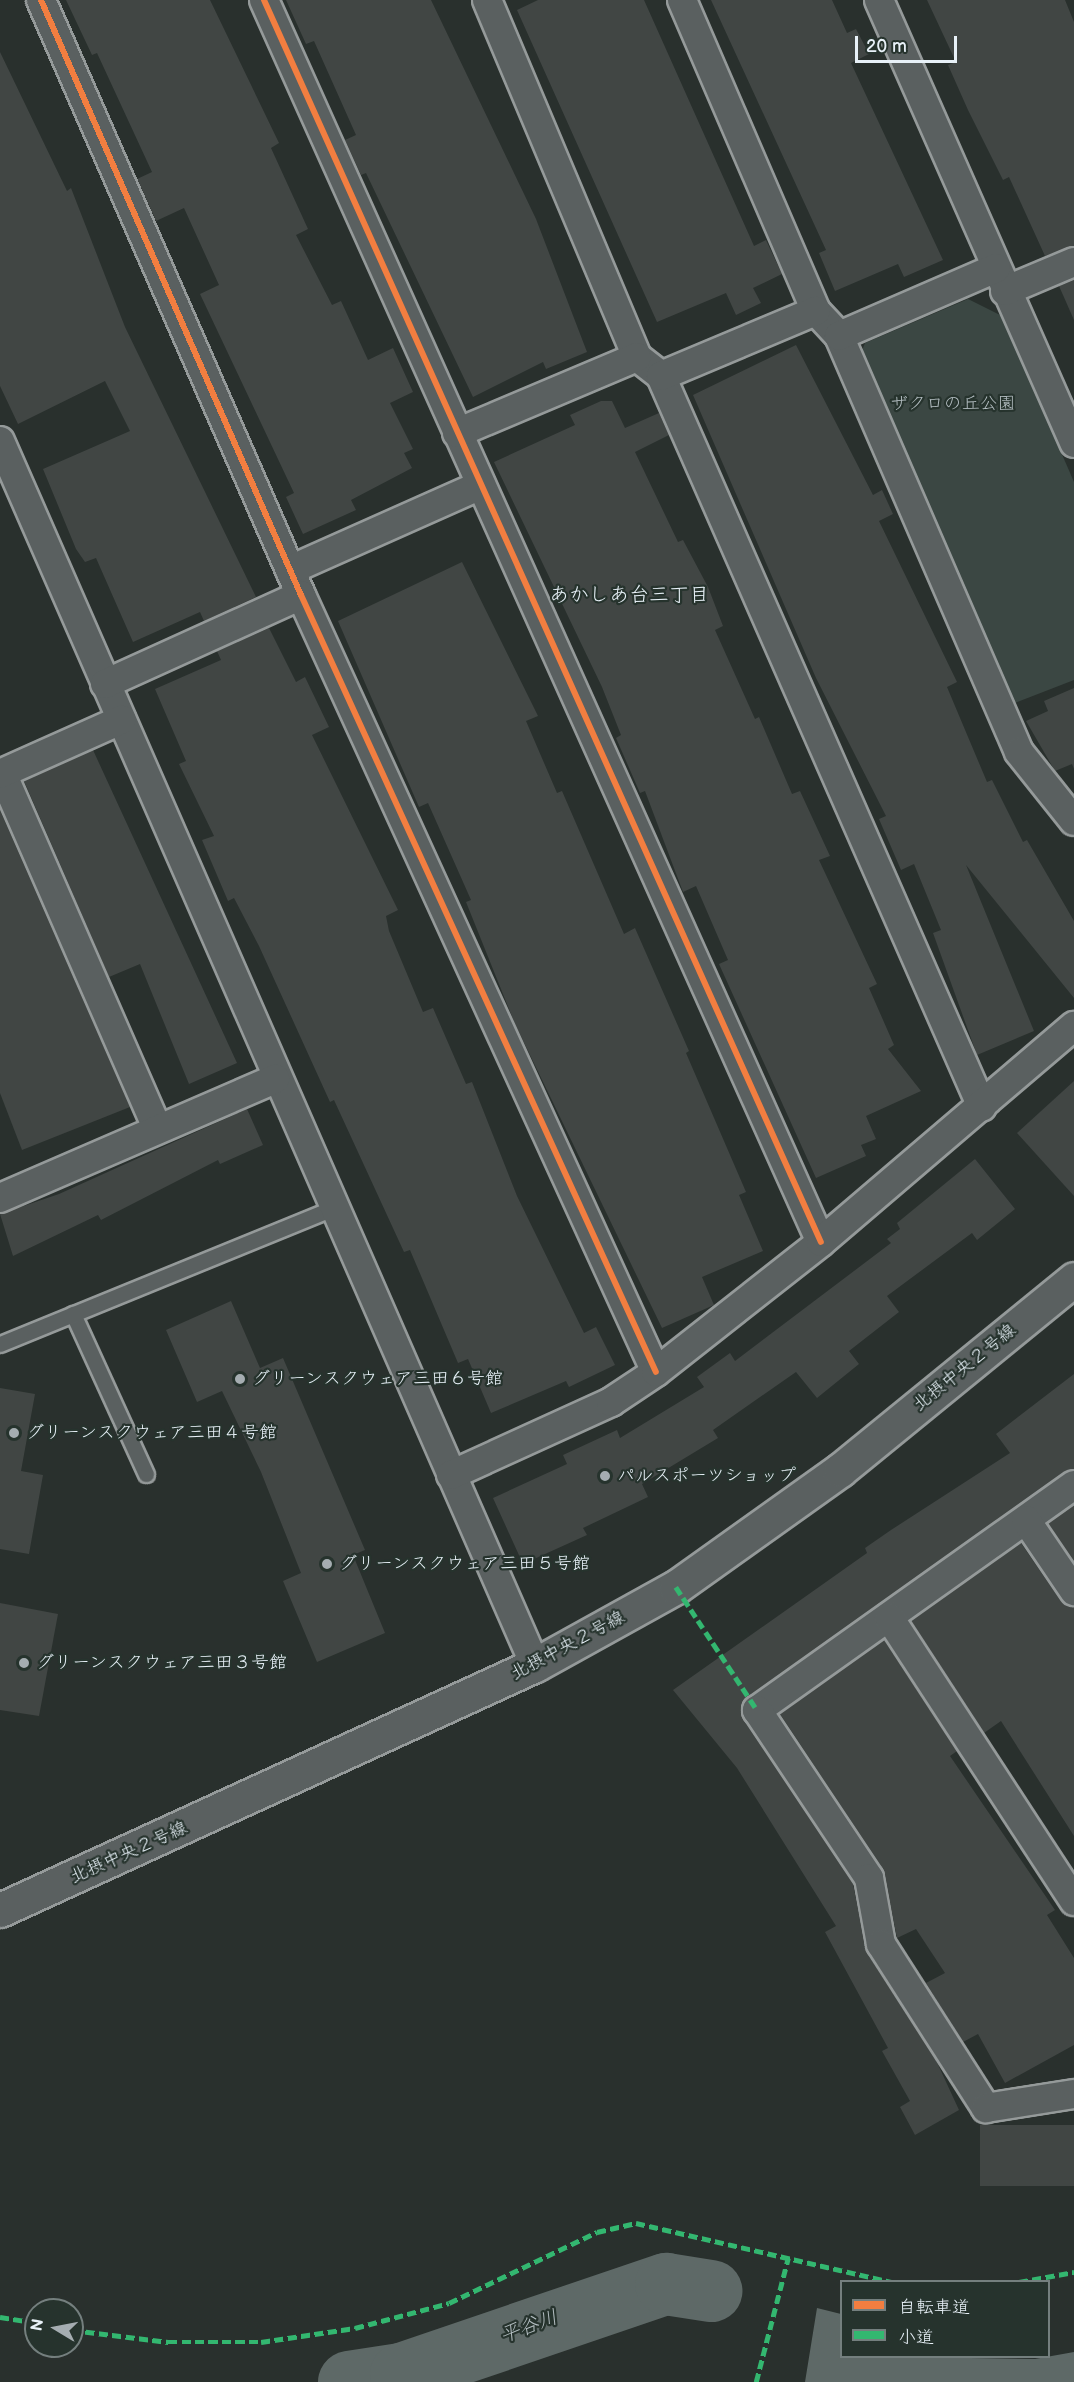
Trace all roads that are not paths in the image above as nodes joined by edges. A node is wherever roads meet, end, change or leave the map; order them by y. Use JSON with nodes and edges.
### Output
{"nodes":[{"id":1,"x":41,"y":0,"type":"edge"},
{"id":2,"x":264,"y":0,"type":"edge"},
{"id":3,"x":487,"y":0,"type":"edge"},
{"id":4,"x":682,"y":0,"type":"edge"},
{"id":5,"x":879,"y":0,"type":"edge"},
{"id":6,"x":1074,"y":262,"type":"edge"},
{"id":7,"x":1000,"y":280,"type":"junction"},
{"id":8,"x":816,"y":311,"type":"junction"},
{"id":9,"x":839,"y":336,"type":"junction"},
{"id":10,"x":637,"y":357,"type":"junction"},
{"id":11,"x":661,"y":376,"type":"junction"},
{"id":12,"x":457,"y":433,"type":"junction"},
{"id":13,"x":0,"y":441,"type":"edge"},
{"id":14,"x":1074,"y":443,"type":"edge"},
{"id":15,"x":481,"y":485,"type":"junction"},
{"id":16,"x":296,"y":582,"type":"junction"},
{"id":17,"x":105,"y":684,"type":"junction"},
{"id":18,"x":121,"y":720,"type":"junction"},
{"id":19,"x":1,"y":774,"type":"edge"},
{"id":20,"x":1074,"y":821,"type":"edge"},
{"id":21,"x":1074,"y":1026,"type":"edge"},
{"id":22,"x":275,"y":1079,"type":"junction"},
{"id":23,"x":982,"y":1107,"type":"junction"},
{"id":24,"x":157,"y":1126,"type":"junction"},
{"id":25,"x":0,"y":1198,"type":"edge"},
{"id":26,"x":333,"y":1208,"type":"junction"},
{"id":27,"x":821,"y":1242,"type":"junction"},
{"id":28,"x":1074,"y":1279,"type":"edge"},
{"id":29,"x":73,"y":1314,"type":"junction"},
{"id":30,"x":0,"y":1344,"type":"edge"},
{"id":31,"x":656,"y":1372,"type":"junction"},
{"id":32,"x":146,"y":1474,"type":"dead end"},
{"id":33,"x":451,"y":1475,"type":"junction"},
{"id":34,"x":1074,"y":1485,"type":"edge"},
{"id":35,"x":1026,"y":1520,"type":"junction"},
{"id":36,"x":1074,"y":1591,"type":"edge"},
{"id":37,"x":890,"y":1617,"type":"junction"},
{"id":38,"x":536,"y":1665,"type":"junction"},
{"id":39,"x":1074,"y":1901,"type":"edge"},
{"id":40,"x":0,"y":1911,"type":"edge"},
{"id":41,"x":1074,"y":2094,"type":"edge"}],
"edges":[{"from":1,"to":16,"type":"street"},
{"from":2,"to":12,"type":"street"},
{"from":3,"to":10,"type":"street"},
{"from":4,"to":8,"type":"street"},
{"from":5,"to":7,"type":"street"},
{"from":6,"to":7,"type":"street"},
{"from":7,"to":9,"type":"street"},
{"from":7,"to":14,"type":"street"},
{"from":8,"to":9,"type":"street"},
{"from":8,"to":11,"type":"street"},
{"from":9,"to":20,"type":"street"},
{"from":10,"to":11,"type":"street"},
{"from":10,"to":12,"type":"street"},
{"from":11,"to":23,"type":"street"},
{"from":12,"to":15,"type":"street"},
{"from":13,"to":17,"type":"street"},
{"from":15,"to":16,"type":"street"},
{"from":15,"to":27,"type":"street"},
{"from":16,"to":17,"type":"street"},
{"from":16,"to":31,"type":"street"},
{"from":17,"to":18,"type":"street"},
{"from":18,"to":19,"type":"street"},
{"from":18,"to":22,"type":"street"},
{"from":19,"to":24,"type":"street"},
{"from":21,"to":23,"type":"street"},
{"from":22,"to":24,"type":"street"},
{"from":22,"to":26,"type":"street"},
{"from":23,"to":27,"type":"street"},
{"from":24,"to":25,"type":"street"},
{"from":26,"to":29,"type":"lane"},
{"from":26,"to":33,"type":"street"},
{"from":27,"to":31,"type":"street"},
{"from":28,"to":38,"type":"street","name":"北摂中央２号線"},
{"from":29,"to":30,"type":"lane"},
{"from":29,"to":32,"type":"lane"},
{"from":31,"to":33,"type":"street"},
{"from":33,"to":38,"type":"street"},
{"from":34,"to":35,"type":"street"},
{"from":35,"to":36,"type":"street"},
{"from":35,"to":37,"type":"street"},
{"from":37,"to":39,"type":"street"},
{"from":37,"to":41,"type":"street"},
{"from":38,"to":40,"type":"street","name":"北摂中央２号線"}]}
